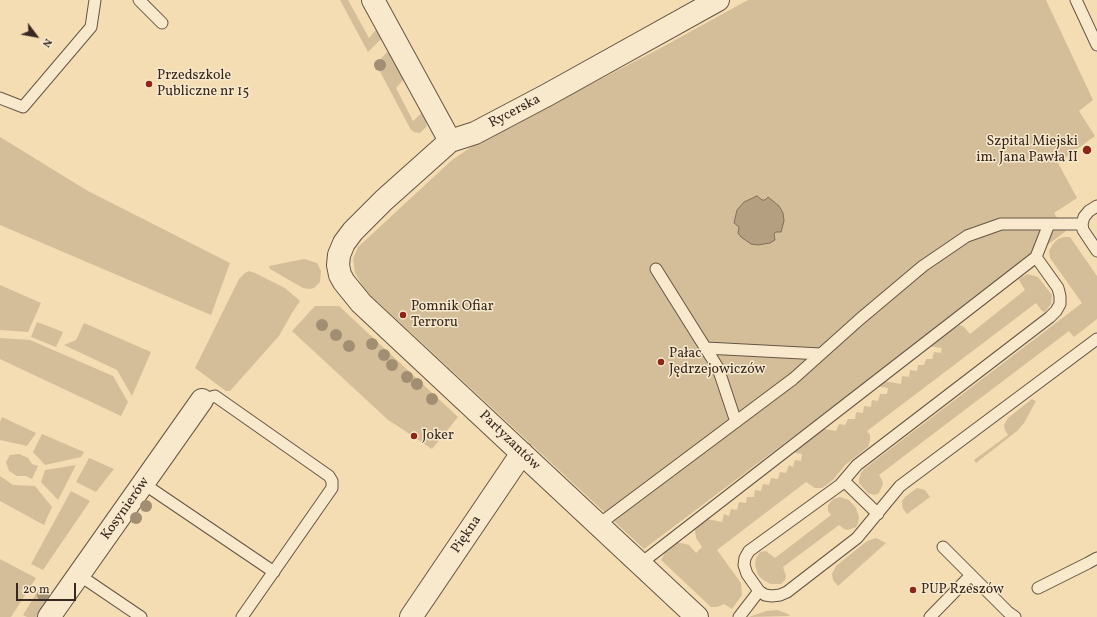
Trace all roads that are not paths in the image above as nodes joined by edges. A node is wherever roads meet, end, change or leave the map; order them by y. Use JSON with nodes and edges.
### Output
{"nodes":[{"id":1,"x":94,"y":0,"type":"edge"},
{"id":2,"x":139,"y":0,"type":"edge"},
{"id":3,"x":373,"y":0,"type":"edge"},
{"id":4,"x":718,"y":0,"type":"edge"},
{"id":5,"x":1076,"y":0,"type":"edge"},
{"id":6,"x":162,"y":23,"type":"dead end"},
{"id":7,"x":1097,"y":45,"type":"edge"},
{"id":8,"x":0,"y":98,"type":"edge"},
{"id":9,"x":450,"y":141,"type":"junction"},
{"id":10,"x":1097,"y":206,"type":"edge"},
{"id":11,"x":1049,"y":224,"type":"junction"},
{"id":12,"x":1082,"y":224,"type":"junction"},
{"id":13,"x":1097,"y":251,"type":"edge"},
{"id":14,"x":339,"y":255,"type":"joint"},
{"id":15,"x":1036,"y":257,"type":"junction"},
{"id":16,"x":656,"y":269,"type":"dead end"},
{"id":17,"x":1097,"y":339,"type":"edge"},
{"id":18,"x":706,"y":348,"type":"junction"},
{"id":19,"x":821,"y":354,"type":"junction"},
{"id":20,"x":202,"y":400,"type":"joint"},
{"id":21,"x":736,"y":422,"type":"junction"},
{"id":22,"x":522,"y":453,"type":"junction"},
{"id":23,"x":844,"y":481,"type":"junction"},
{"id":24,"x":144,"y":484,"type":"junction"},
{"id":25,"x":878,"y":514,"type":"junction"},
{"id":26,"x":598,"y":525,"type":"junction"},
{"id":27,"x":943,"y":547,"type":"dead end"},
{"id":28,"x":1097,"y":558,"type":"edge"},
{"id":29,"x":640,"y":564,"type":"junction"},
{"id":30,"x":274,"y":572,"type":"junction"},
{"id":31,"x":79,"y":575,"type":"junction"},
{"id":32,"x":971,"y":575,"type":"junction"},
{"id":33,"x":1038,"y":588,"type":"dead end"},
{"id":34,"x":759,"y":591,"type":"junction"},
{"id":35,"x":49,"y":617,"type":"edge"},
{"id":36,"x":141,"y":617,"type":"edge"},
{"id":37,"x":242,"y":617,"type":"edge"},
{"id":38,"x":411,"y":617,"type":"edge"},
{"id":39,"x":697,"y":617,"type":"edge"},
{"id":40,"x":740,"y":617,"type":"edge"},
{"id":41,"x":930,"y":617,"type":"edge"},
{"id":42,"x":1015,"y":617,"type":"edge"}],
"edges":[{"from":1,"to":8,"type":"lane"},
{"from":2,"to":6,"type":"lane"},
{"from":3,"to":9,"type":"street"},
{"from":4,"to":9,"type":"street","name":"Rycerska"},
{"from":5,"to":7,"type":"lane"},
{"from":9,"to":14,"type":"street","name":"Rycerska"},
{"from":10,"to":12,"type":"lane"},
{"from":11,"to":12,"type":"lane"},
{"from":11,"to":15,"type":"lane"},
{"from":11,"to":19,"type":"lane"},
{"from":12,"to":13,"type":"lane"},
{"from":14,"to":22,"type":"street","name":"Partyzantów"},
{"from":15,"to":23,"type":"lane"},
{"from":15,"to":29,"type":"lane"},
{"from":16,"to":18,"type":"lane"},
{"from":17,"to":25,"type":"lane"},
{"from":18,"to":19,"type":"lane"},
{"from":18,"to":21,"type":"lane"},
{"from":19,"to":21,"type":"lane"},
{"from":20,"to":24,"type":"street","name":"Kosynierów"},
{"from":20,"to":30,"type":"lane"},
{"from":21,"to":26,"type":"lane"},
{"from":22,"to":26,"type":"street","name":"Partyzantów"},
{"from":22,"to":38,"type":"street","name":"Piękna"},
{"from":23,"to":25,"type":"lane"},
{"from":23,"to":34,"type":"lane"},
{"from":24,"to":30,"type":"lane"},
{"from":24,"to":31,"type":"street","name":"Kosynierów"},
{"from":25,"to":34,"type":"lane"},
{"from":26,"to":29,"type":"street","name":"Partyzantów"},
{"from":27,"to":32,"type":"lane"},
{"from":28,"to":33,"type":"lane"},
{"from":29,"to":39,"type":"street","name":"Partyzantów"},
{"from":30,"to":37,"type":"lane"},
{"from":31,"to":35,"type":"street","name":"Kosynierów"},
{"from":31,"to":36,"type":"lane"},
{"from":32,"to":41,"type":"lane"},
{"from":32,"to":42,"type":"lane"},
{"from":34,"to":40,"type":"lane"}]}
